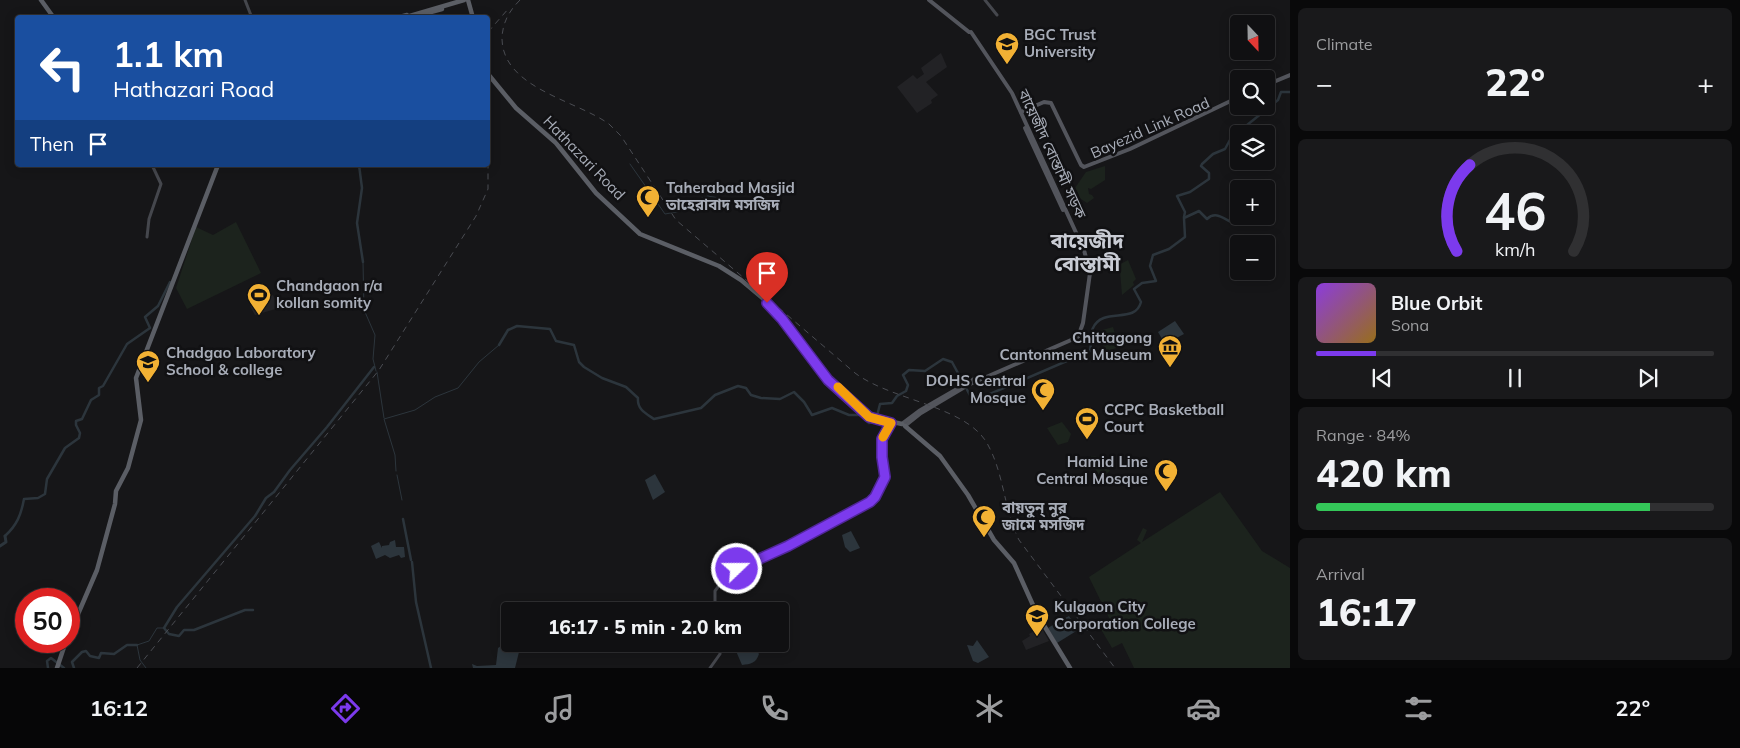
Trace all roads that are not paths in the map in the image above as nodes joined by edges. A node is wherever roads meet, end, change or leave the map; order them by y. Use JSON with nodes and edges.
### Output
{"nodes":[{"id":1,"x":41,"y":0,"type":"edge"},
{"id":2,"x":244,"y":0,"type":"edge"},
{"id":3,"x":459,"y":0,"type":"edge"},
{"id":4,"x":466,"y":0,"type":"edge"},
{"id":5,"x":931,"y":0,"type":"edge"},
{"id":6,"x":985,"y":0,"type":"edge"},
{"id":7,"x":442,"y":7,"type":"junction"},
{"id":8,"x":50,"y":15,"type":"edge"},
{"id":9,"x":251,"y":15,"type":"edge"},
{"id":10,"x":409,"y":15,"type":"edge"},
{"id":11,"x":414,"y":15,"type":"edge"},
{"id":12,"x":417,"y":15,"type":"edge"},
{"id":13,"x":420,"y":15,"type":"edge"},
{"id":14,"x":471,"y":15,"type":"edge"},
{"id":15,"x":997,"y":15,"type":"dead end"},
{"id":16,"x":1290,"y":76,"type":"edge"},
{"id":17,"x":490,"y":77,"type":"edge"},
{"id":18,"x":490,"y":78,"type":"edge"},
{"id":19,"x":1275,"y":82,"type":"edge"},
{"id":20,"x":1230,"y":102,"type":"edge"},
{"id":21,"x":1230,"y":102,"type":"edge"},
{"id":22,"x":1048,"y":103,"type":"junction"},
{"id":23,"x":1020,"y":114,"type":"junction"},
{"id":24,"x":153,"y":167,"type":"edge"},
{"id":25,"x":215,"y":167,"type":"edge"},
{"id":26,"x":215,"y":167,"type":"edge"},
{"id":27,"x":147,"y":237,"type":"dead end"},
{"id":28,"x":892,"y":423,"type":"junction"},
{"id":29,"x":903,"y":425,"type":"junction"},
{"id":30,"x":714,"y":602,"type":"edge"},
{"id":31,"x":80,"y":605,"type":"edge"},
{"id":32,"x":80,"y":609,"type":"edge"},
{"id":33,"x":720,"y":652,"type":"edge"},
{"id":34,"x":711,"y":668,"type":"edge"},
{"id":35,"x":1069,"y":668,"type":"edge"}],
"edges":[{"from":1,"to":8,"type":"highway"},
{"from":2,"to":9,"type":"main road"},
{"from":3,"to":7,"type":"highway"},
{"from":4,"to":7,"type":"highway"},
{"from":4,"to":11,"type":"highway","bridge":true},
{"from":4,"to":12,"type":"highway","bridge":true},
{"from":4,"to":14,"type":"highway"},
{"from":5,"to":23,"type":"main road","name":"বায়েজীদ বোস্তামী সড়ক"},
{"from":6,"to":15,"type":"main road"},
{"from":7,"to":10,"type":"highway"},
{"from":7,"to":13,"type":"highway"},
{"from":16,"to":19,"type":"main road"},
{"from":17,"to":29,"type":"highway","name":"Hathazari Road"},
{"from":18,"to":28,"type":"highway","name":"Hathazari Road"},
{"from":20,"to":22,"type":"main road","name":"Bayezid Link Road"},
{"from":21,"to":22,"type":"main road","name":"Bayezid Link Road"},
{"from":22,"to":23,"type":"main road"},
{"from":23,"to":29,"type":"main road","name":"বায়েজীদ বোস্তামী সড়ক"},
{"from":24,"to":27,"type":"main road"},
{"from":25,"to":31,"type":"highway"},
{"from":26,"to":32,"type":"highway"},
{"from":28,"to":29,"type":"highway","name":"Hathazari Road"},
{"from":28,"to":30,"type":"main road"},
{"from":29,"to":35,"type":"highway"},
{"from":33,"to":34,"type":"main road"}]}
